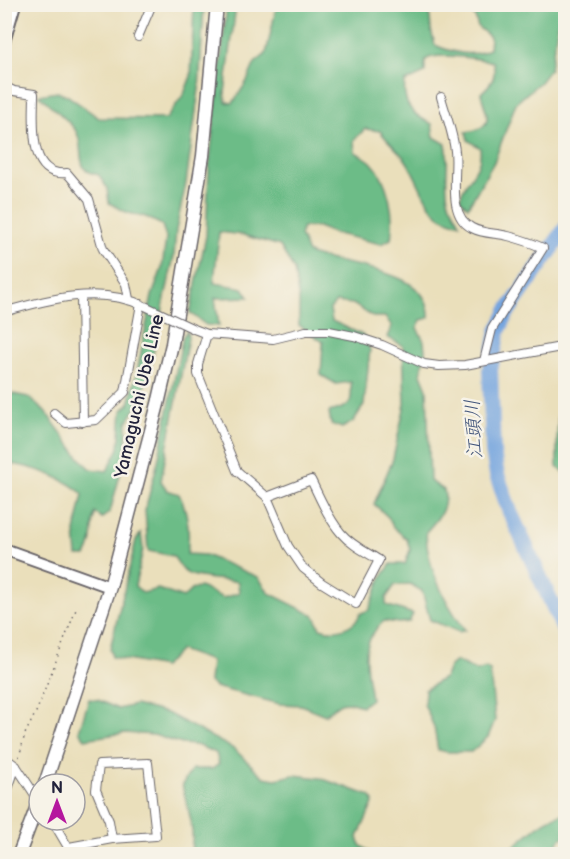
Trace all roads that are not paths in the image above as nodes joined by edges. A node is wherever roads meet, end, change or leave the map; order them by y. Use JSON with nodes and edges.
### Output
{"nodes":[{"id":1,"x":15,"y":4,"type":"edge"},
{"id":2,"x":152,"y":4,"type":"edge"},
{"id":3,"x":217,"y":4,"type":"edge"},
{"id":4,"x":138,"y":37,"type":"dead end"},
{"id":5,"x":4,"y":42,"type":"edge"},
{"id":6,"x":4,"y":86,"type":"edge"},
{"id":7,"x":441,"y":97,"type":"dead end"},
{"id":8,"x":81,"y":296,"type":"junction"},
{"id":9,"x":129,"y":299,"type":"junction"},
{"id":10,"x":143,"y":305,"type":"junction"},
{"id":11,"x":4,"y":312,"type":"edge"},
{"id":12,"x":207,"y":334,"type":"junction"},
{"id":13,"x":566,"y":346,"type":"edge"},
{"id":14,"x":486,"y":361,"type":"junction"},
{"id":15,"x":54,"y":412,"type":"dead end"},
{"id":16,"x":83,"y":422,"type":"junction"},
{"id":17,"x":267,"y":497,"type":"junction"},
{"id":18,"x":4,"y":549,"type":"edge"},
{"id":19,"x":110,"y":587,"type":"junction"},
{"id":20,"x":4,"y":757,"type":"edge"},
{"id":21,"x":16,"y":766,"type":"junction"},
{"id":22,"x":49,"y":772,"type":"edge"},
{"id":23,"x":27,"y":783,"type":"edge"},
{"id":24,"x":4,"y":800,"type":"edge"},
{"id":25,"x":28,"y":832,"type":"edge"},
{"id":26,"x":59,"y":832,"type":"edge"},
{"id":27,"x":112,"y":839,"type":"junction"},
{"id":28,"x":70,"y":851,"type":"edge"},
{"id":29,"x":19,"y":855,"type":"edge"}],
"edges":[{"from":1,"to":5,"type":"street"},
{"from":2,"to":4,"type":"street"},
{"from":3,"to":19,"type":"main road","name":"Yamaguchi Ube Line"},
{"from":6,"to":9,"type":"street"},
{"from":7,"to":14,"type":"street"},
{"from":8,"to":9,"type":"street"},
{"from":8,"to":11,"type":"street"},
{"from":8,"to":16,"type":"street"},
{"from":9,"to":10,"type":"street"},
{"from":10,"to":12,"type":"street","bridge":true},
{"from":10,"to":16,"type":"street"},
{"from":12,"to":14,"type":"street"},
{"from":12,"to":17,"type":"street"},
{"from":13,"to":14,"type":"street"},
{"from":15,"to":16,"type":"street"},
{"from":17,"to":17,"type":"street"},
{"from":18,"to":19,"type":"street"},
{"from":19,"to":22,"type":"main road","name":"Yamaguchi Ube Line"},
{"from":20,"to":21,"type":"street"},
{"from":21,"to":23,"type":"street"},
{"from":21,"to":24,"type":"street"},
{"from":25,"to":29,"type":"main road"},
{"from":26,"to":28,"type":"street"},
{"from":27,"to":27,"type":"street"},
{"from":27,"to":28,"type":"street"}]}
